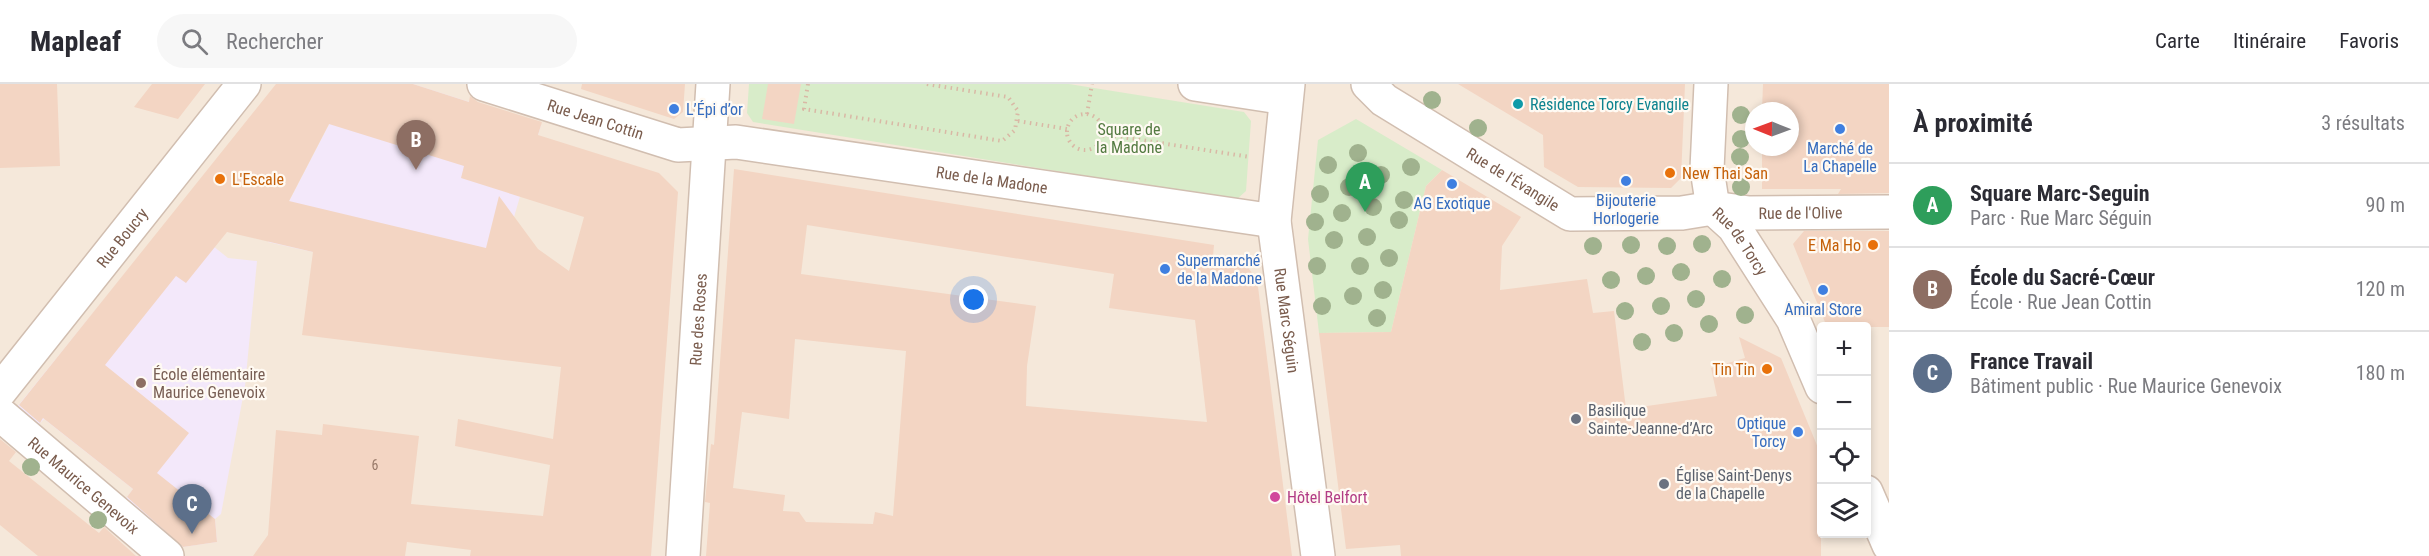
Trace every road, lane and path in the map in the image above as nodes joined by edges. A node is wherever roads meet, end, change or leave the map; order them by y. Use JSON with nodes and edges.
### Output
{"nodes":[{"id":1,"x":244,"y":84,"type":"edge"},
{"id":2,"x":484,"y":84,"type":"edge"},
{"id":3,"x":714,"y":84,"type":"edge"},
{"id":4,"x":808,"y":84,"type":"edge"},
{"id":5,"x":926,"y":84,"type":"edge"},
{"id":6,"x":1092,"y":84,"type":"edge"},
{"id":7,"x":1195,"y":84,"type":"edge"},
{"id":8,"x":1368,"y":84,"type":"edge"},
{"id":9,"x":1711,"y":84,"type":"edge"},
{"id":10,"x":1287,"y":91,"type":"edge"},
{"id":11,"x":1087,"y":114,"type":"junction"},
{"id":12,"x":1018,"y":121,"type":"junction"},
{"id":13,"x":1067,"y":129,"type":"junction"},
{"id":14,"x":1103,"y":134,"type":"junction"},
{"id":15,"x":710,"y":142,"type":"junction"},
{"id":16,"x":1258,"y":158,"type":"dead end"},
{"id":17,"x":1713,"y":208,"type":"junction"},
{"id":18,"x":1889,"y":212,"type":"edge"},
{"id":19,"x":1274,"y":221,"type":"junction"},
{"id":20,"x":1817,"y":377,"type":"edge"},
{"id":21,"x":0,"y":391,"type":"edge"},
{"id":22,"x":0,"y":414,"type":"edge"},
{"id":23,"x":1871,"y":504,"type":"edge"},
{"id":24,"x":1889,"y":545,"type":"edge"},
{"id":25,"x":167,"y":556,"type":"edge"},
{"id":26,"x":683,"y":556,"type":"edge"},
{"id":27,"x":1318,"y":556,"type":"edge"}],
"edges":[{"from":1,"to":21,"type":"street","name":"Rue Boucry"},
{"from":2,"to":15,"type":"street","name":"Rue Jean Cottin"},
{"from":3,"to":15,"type":"street","name":"Rue des Roses"},
{"from":4,"to":12,"type":"path"},
{"from":5,"to":12,"type":"path"},
{"from":6,"to":11,"type":"path"},
{"from":7,"to":10,"type":"street"},
{"from":8,"to":17,"type":"street","name":"Rue de l'Évangile"},
{"from":9,"to":17,"type":"street","name":"Rue de Torcy"},
{"from":10,"to":19,"type":"street","name":"Rue Marc Séguin"},
{"from":11,"to":13,"type":"path"},
{"from":11,"to":14,"type":"path"},
{"from":12,"to":13,"type":"path"},
{"from":13,"to":14,"type":"path"},
{"from":14,"to":16,"type":"path"},
{"from":15,"to":19,"type":"street","name":"Rue de la Madone"},
{"from":15,"to":26,"type":"street","name":"Rue des Roses"},
{"from":17,"to":18,"type":"street","name":"Rue de l'Olive"},
{"from":17,"to":20,"type":"street","name":"Rue de Torcy"},
{"from":19,"to":27,"type":"street","name":"Rue Marc Séguin"},
{"from":22,"to":25,"type":"street","name":"Rue Maurice Genevoix"},
{"from":23,"to":24,"type":"street"}]}
